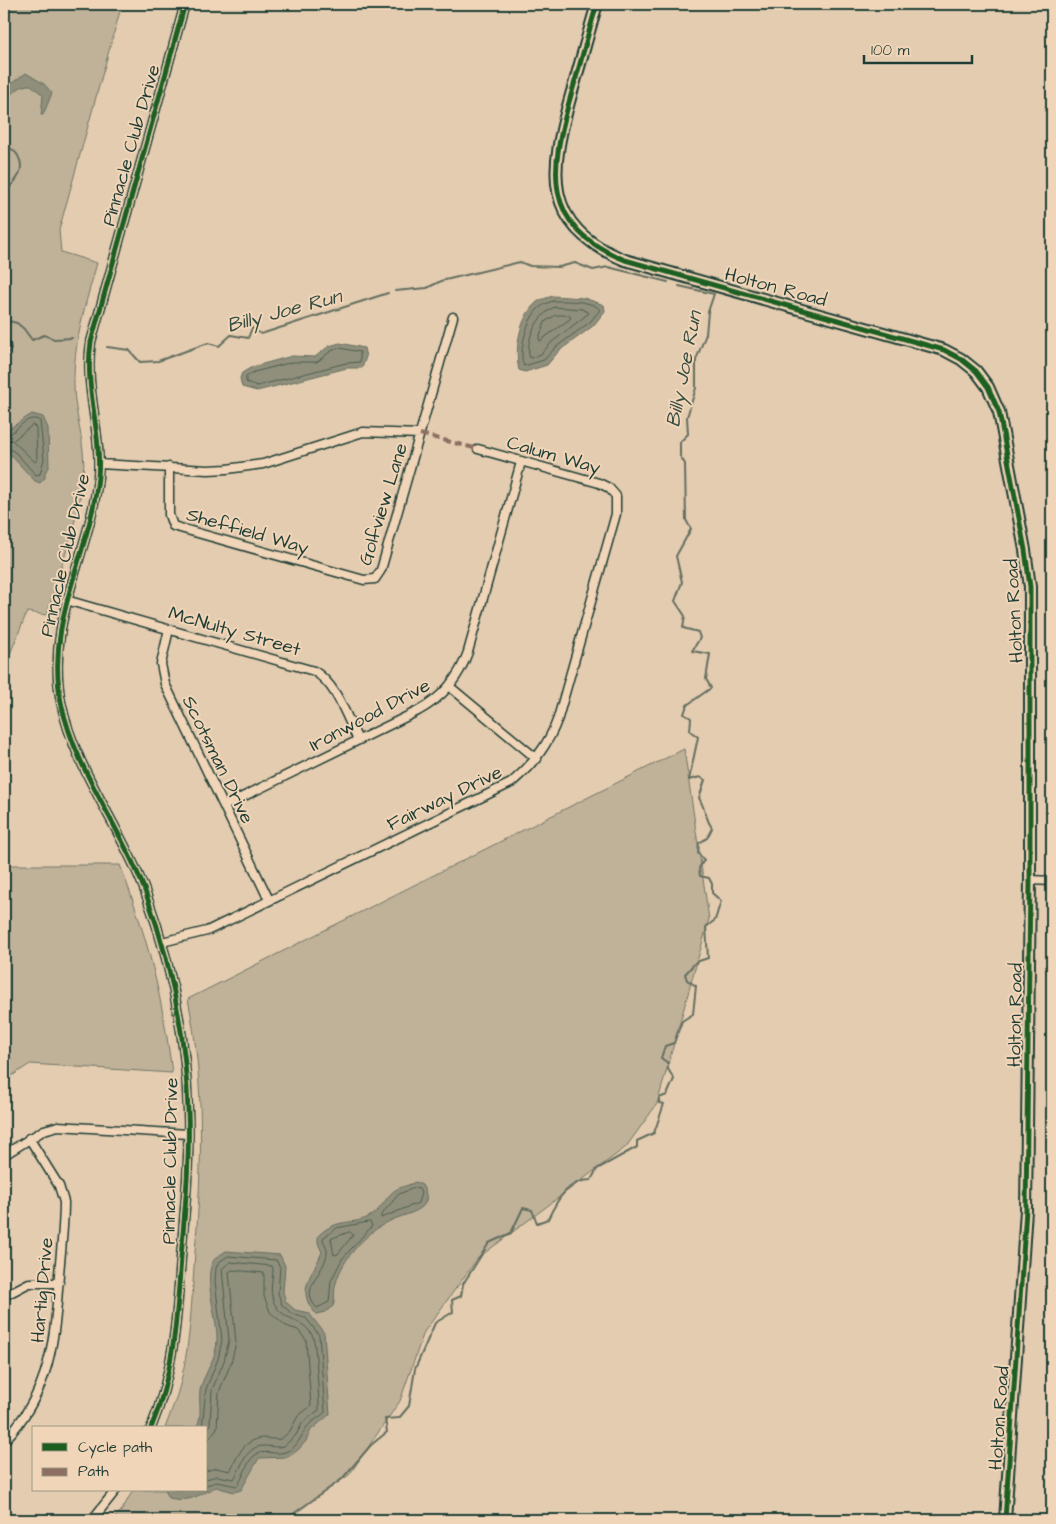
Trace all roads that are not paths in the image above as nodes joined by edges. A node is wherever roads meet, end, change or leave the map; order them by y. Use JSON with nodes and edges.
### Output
{"nodes":[{"id":1,"x":185,"y":4,"type":"edge"},
{"id":2,"x":597,"y":4,"type":"edge"},
{"id":3,"x":453,"y":317,"type":"dead end"},
{"id":4,"x":420,"y":434,"type":"junction"},
{"id":5,"x":478,"y":449,"type":"dead end"},
{"id":6,"x":521,"y":462,"type":"junction"},
{"id":7,"x":98,"y":464,"type":"junction"},
{"id":8,"x":169,"y":467,"type":"junction"},
{"id":9,"x":616,"y":496,"type":"joint"},
{"id":10,"x":373,"y":580,"type":"joint"},
{"id":11,"x":66,"y":600,"type":"junction"},
{"id":12,"x":169,"y":629,"type":"junction"},
{"id":13,"x":450,"y":686,"type":"junction"},
{"id":14,"x":358,"y":740,"type":"junction"},
{"id":15,"x":537,"y":759,"type":"junction"},
{"id":16,"x":224,"y":806,"type":"junction"},
{"id":17,"x":1030,"y":880,"type":"junction"},
{"id":18,"x":1052,"y":880,"type":"edge"},
{"id":19,"x":269,"y":900,"type":"junction"},
{"id":20,"x":162,"y":942,"type":"junction"},
{"id":21,"x":188,"y":1134,"type":"junction"},
{"id":22,"x":29,"y":1138,"type":"junction"},
{"id":23,"x":4,"y":1155,"type":"edge"},
{"id":24,"x":59,"y":1283,"type":"junction"},
{"id":25,"x":4,"y":1296,"type":"edge"},
{"id":26,"x":152,"y":1426,"type":"edge"},
{"id":27,"x":4,"y":1441,"type":"edge"},
{"id":28,"x":114,"y":1492,"type":"edge"},
{"id":29,"x":92,"y":1520,"type":"edge"},
{"id":30,"x":1005,"y":1520,"type":"edge"}],
"edges":[{"from":1,"to":7,"type":"street","name":"Pinnacle Club Drive"},
{"from":2,"to":17,"type":"street","name":"Holton Road"},
{"from":3,"to":4,"type":"street","name":"Golfview Lane"},
{"from":4,"to":8,"type":"street"},
{"from":4,"to":10,"type":"street","name":"Golfview Lane"},
{"from":5,"to":6,"type":"street","name":"Calum Way"},
{"from":6,"to":9,"type":"street","name":"Calum Way"},
{"from":6,"to":13,"type":"street","name":"Ironwood Drive"},
{"from":7,"to":8,"type":"street"},
{"from":7,"to":11,"type":"street","name":"Pinnacle Club Drive"},
{"from":8,"to":10,"type":"street","name":"Sheffield Way"},
{"from":9,"to":15,"type":"street","name":"Fairway Drive"},
{"from":11,"to":12,"type":"street","name":"McNulty Street"},
{"from":11,"to":20,"type":"street","name":"Pinnacle Club Drive"},
{"from":12,"to":14,"type":"street","name":"McNulty Street"},
{"from":12,"to":16,"type":"street","name":"Scotsman Drive"},
{"from":13,"to":14,"type":"street","name":"Ironwood Drive"},
{"from":13,"to":15,"type":"street"},
{"from":14,"to":16,"type":"street","name":"Ironwood Drive"},
{"from":15,"to":19,"type":"street","name":"Fairway Drive"},
{"from":16,"to":19,"type":"street","name":"Scotsman Drive"},
{"from":17,"to":18,"type":"street"},
{"from":17,"to":30,"type":"street","name":"Holton Road"},
{"from":19,"to":20,"type":"street","name":"Fairway Drive"},
{"from":20,"to":21,"type":"street","name":"Pinnacle Club Drive"},
{"from":21,"to":22,"type":"street"},
{"from":21,"to":26,"type":"street","name":"Pinnacle Club Drive"},
{"from":22,"to":23,"type":"street"},
{"from":22,"to":24,"type":"street","name":"Hartig Drive"},
{"from":24,"to":25,"type":"street"},
{"from":24,"to":27,"type":"street","name":"Hartig Drive"},
{"from":28,"to":29,"type":"street"}]}
